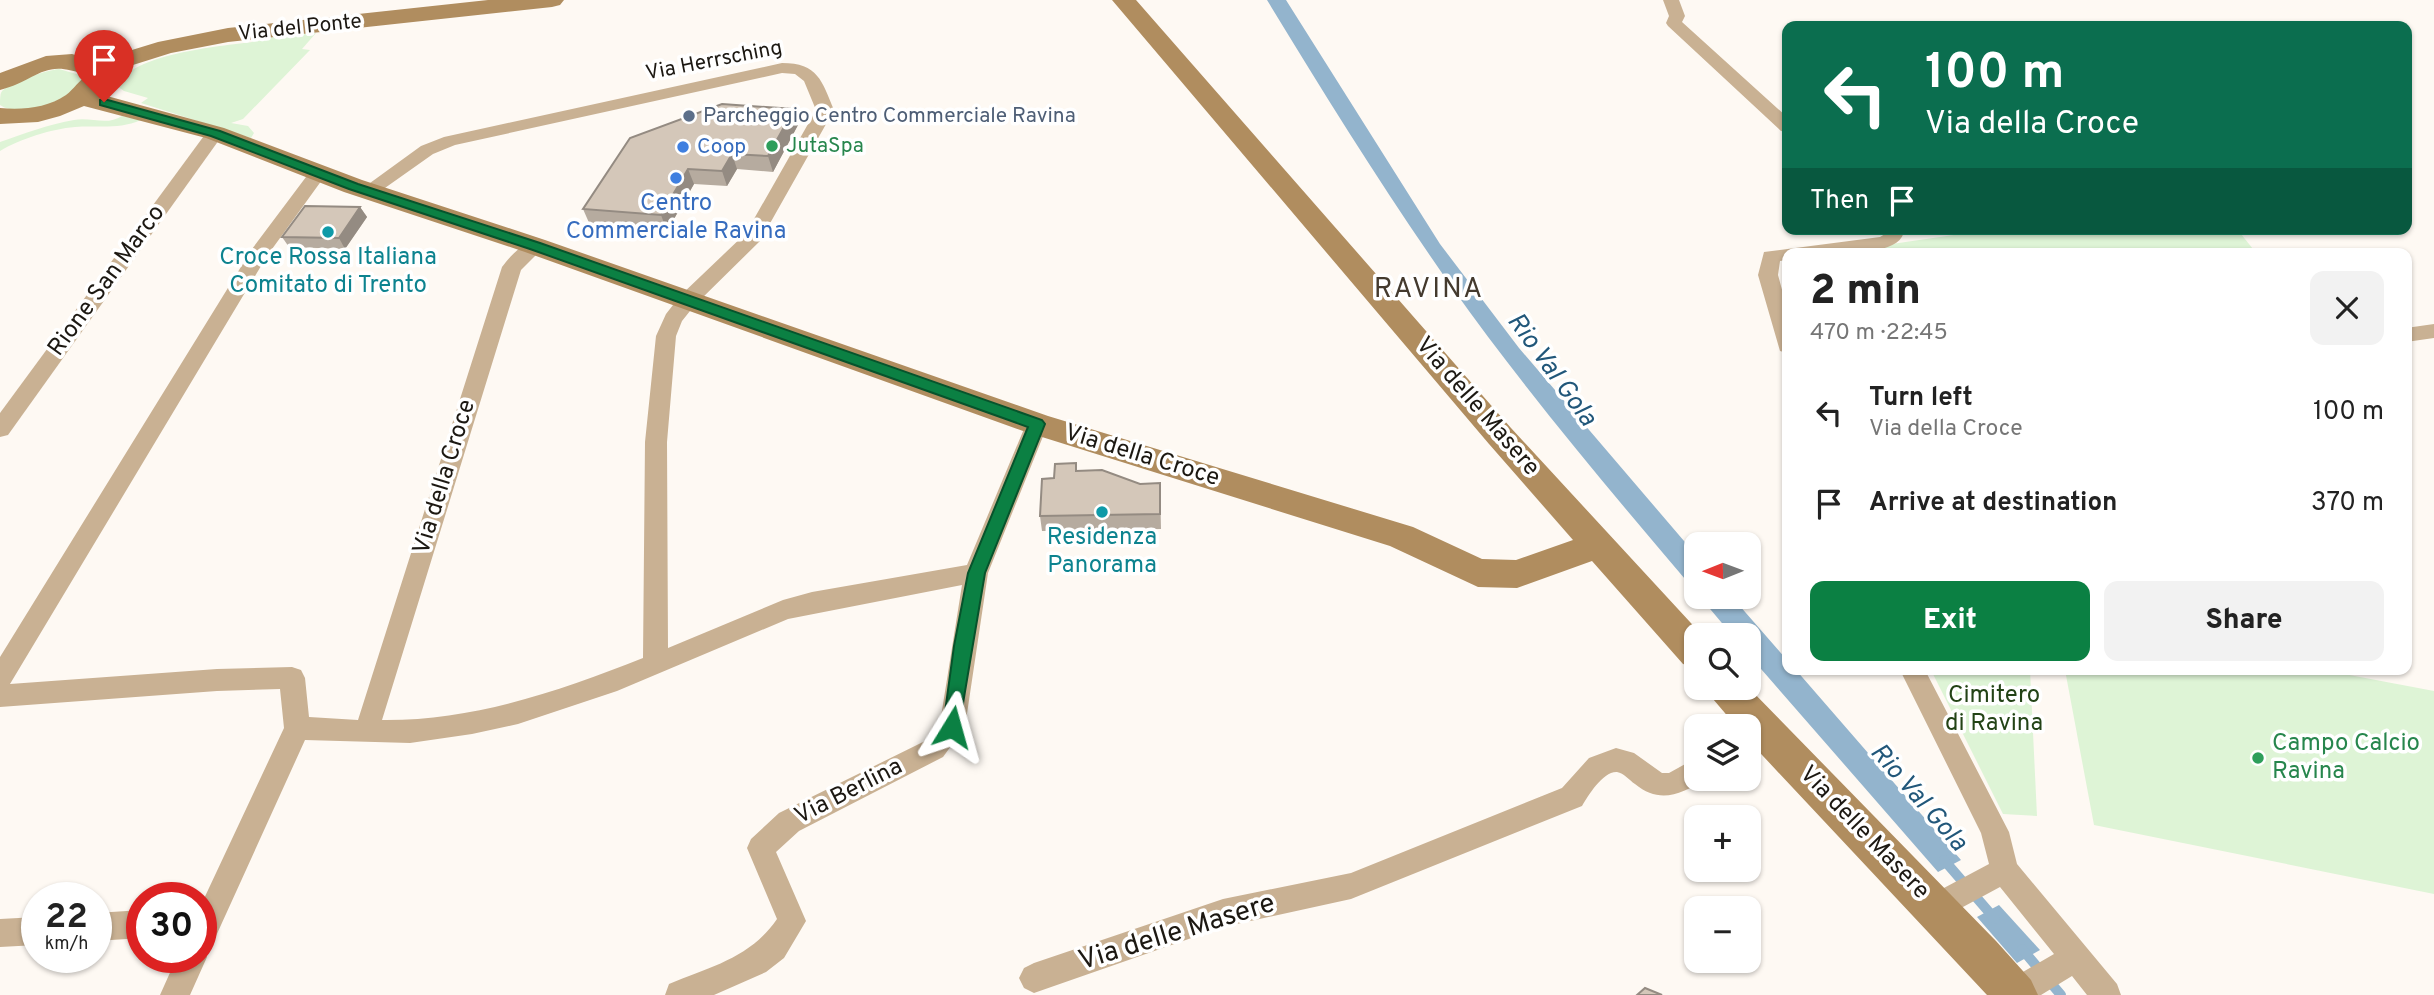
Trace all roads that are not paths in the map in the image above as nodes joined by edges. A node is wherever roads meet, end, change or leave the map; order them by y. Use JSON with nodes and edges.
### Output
{"nodes":[{"id":1,"x":552,"y":0,"type":"edge"},
{"id":2,"x":1124,"y":0,"type":"edge"},
{"id":3,"x":1671,"y":0,"type":"edge"},
{"id":4,"x":93,"y":70,"type":"junction"},
{"id":5,"x":0,"y":83,"type":"edge"},
{"id":6,"x":78,"y":97,"type":"junction"},
{"id":7,"x":0,"y":116,"type":"edge"},
{"id":8,"x":1782,"y":122,"type":"edge"},
{"id":9,"x":215,"y":133,"type":"junction"},
{"id":10,"x":318,"y":173,"type":"junction"},
{"id":11,"x":368,"y":191,"type":"junction"},
{"id":12,"x":1895,"y":235,"type":"edge"},
{"id":13,"x":535,"y":246,"type":"junction"},
{"id":14,"x":1841,"y":248,"type":"edge"},
{"id":15,"x":1782,"y":255,"type":"edge"},
{"id":16,"x":687,"y":301,"type":"junction"},
{"id":17,"x":1782,"y":327,"type":"edge"},
{"id":18,"x":2434,"y":331,"type":"edge"},
{"id":19,"x":2412,"y":334,"type":"edge"},
{"id":20,"x":1037,"y":424,"type":"junction"},
{"id":21,"x":0,"y":429,"type":"edge"},
{"id":22,"x":1598,"y":545,"type":"junction"},
{"id":23,"x":976,"y":573,"type":"junction"},
{"id":24,"x":1684,"y":640,"type":"edge"},
{"id":25,"x":656,"y":663,"type":"junction"},
{"id":26,"x":1915,"y":675,"type":"edge"},
{"id":27,"x":0,"y":679,"type":"edge"},
{"id":28,"x":0,"y":696,"type":"edge"},
{"id":29,"x":370,"y":718,"type":"dead end"},
{"id":30,"x":297,"y":728,"type":"junction"},
{"id":31,"x":1761,"y":737,"type":"edge"},
{"id":32,"x":1684,"y":777,"type":"edge"},
{"id":33,"x":1970,"y":889,"type":"junction"},
{"id":34,"x":217,"y":898,"type":"edge"},
{"id":35,"x":21,"y":932,"type":"edge"},
{"id":36,"x":0,"y":933,"type":"edge"},
{"id":37,"x":185,"y":973,"type":"edge"},
{"id":38,"x":1034,"y":978,"type":"dead end"},
{"id":39,"x":2039,"y":980,"type":"edge"},
{"id":40,"x":176,"y":995,"type":"edge"},
{"id":41,"x":680,"y":995,"type":"edge"},
{"id":42,"x":2106,"y":995,"type":"edge"}],
"edges":[{"from":1,"to":4,"type":"street","name":"Via del Ponte"},
{"from":2,"to":22,"type":"street","name":"Via delle Masere"},
{"from":3,"to":8,"type":"street"},
{"from":4,"to":5,"type":"street"},
{"from":4,"to":6,"type":"street"},
{"from":6,"to":7,"type":"street"},
{"from":6,"to":9,"type":"street","name":"Via della Croce"},
{"from":9,"to":10,"type":"street","name":"Via della Croce"},
{"from":9,"to":21,"type":"street","name":"Rione San Marco"},
{"from":10,"to":11,"type":"street","name":"Via della Croce"},
{"from":10,"to":27,"type":"street"},
{"from":11,"to":13,"type":"street","name":"Via della Croce"},
{"from":11,"to":16,"type":"street","name":"Via Herrsching"},
{"from":12,"to":14,"type":"street"},
{"from":13,"to":16,"type":"street","name":"Via della Croce"},
{"from":13,"to":29,"type":"street","name":"Via della Croce"},
{"from":15,"to":17,"type":"street"},
{"from":16,"to":20,"type":"street","name":"Via della Croce"},
{"from":16,"to":25,"type":"street"},
{"from":18,"to":19,"type":"street"},
{"from":20,"to":22,"type":"street","name":"Via della Croce"},
{"from":20,"to":23,"type":"street","name":"Via Berlina"},
{"from":22,"to":24,"type":"street","name":"Via delle Masere"},
{"from":23,"to":25,"type":"street"},
{"from":23,"to":41,"type":"street","name":"Via Berlina"},
{"from":25,"to":30,"type":"street"},
{"from":26,"to":33,"type":"street"},
{"from":28,"to":30,"type":"street"},
{"from":30,"to":34,"type":"street"},
{"from":31,"to":33,"type":"street","name":"Via delle Masere"},
{"from":32,"to":38,"type":"street","name":"Via delle Masere"},
{"from":33,"to":39,"type":"street","name":"Via delle Masere"},
{"from":33,"to":39,"type":"street"},
{"from":35,"to":36,"type":"street"},
{"from":37,"to":40,"type":"street"},
{"from":39,"to":42,"type":"street"}]}
